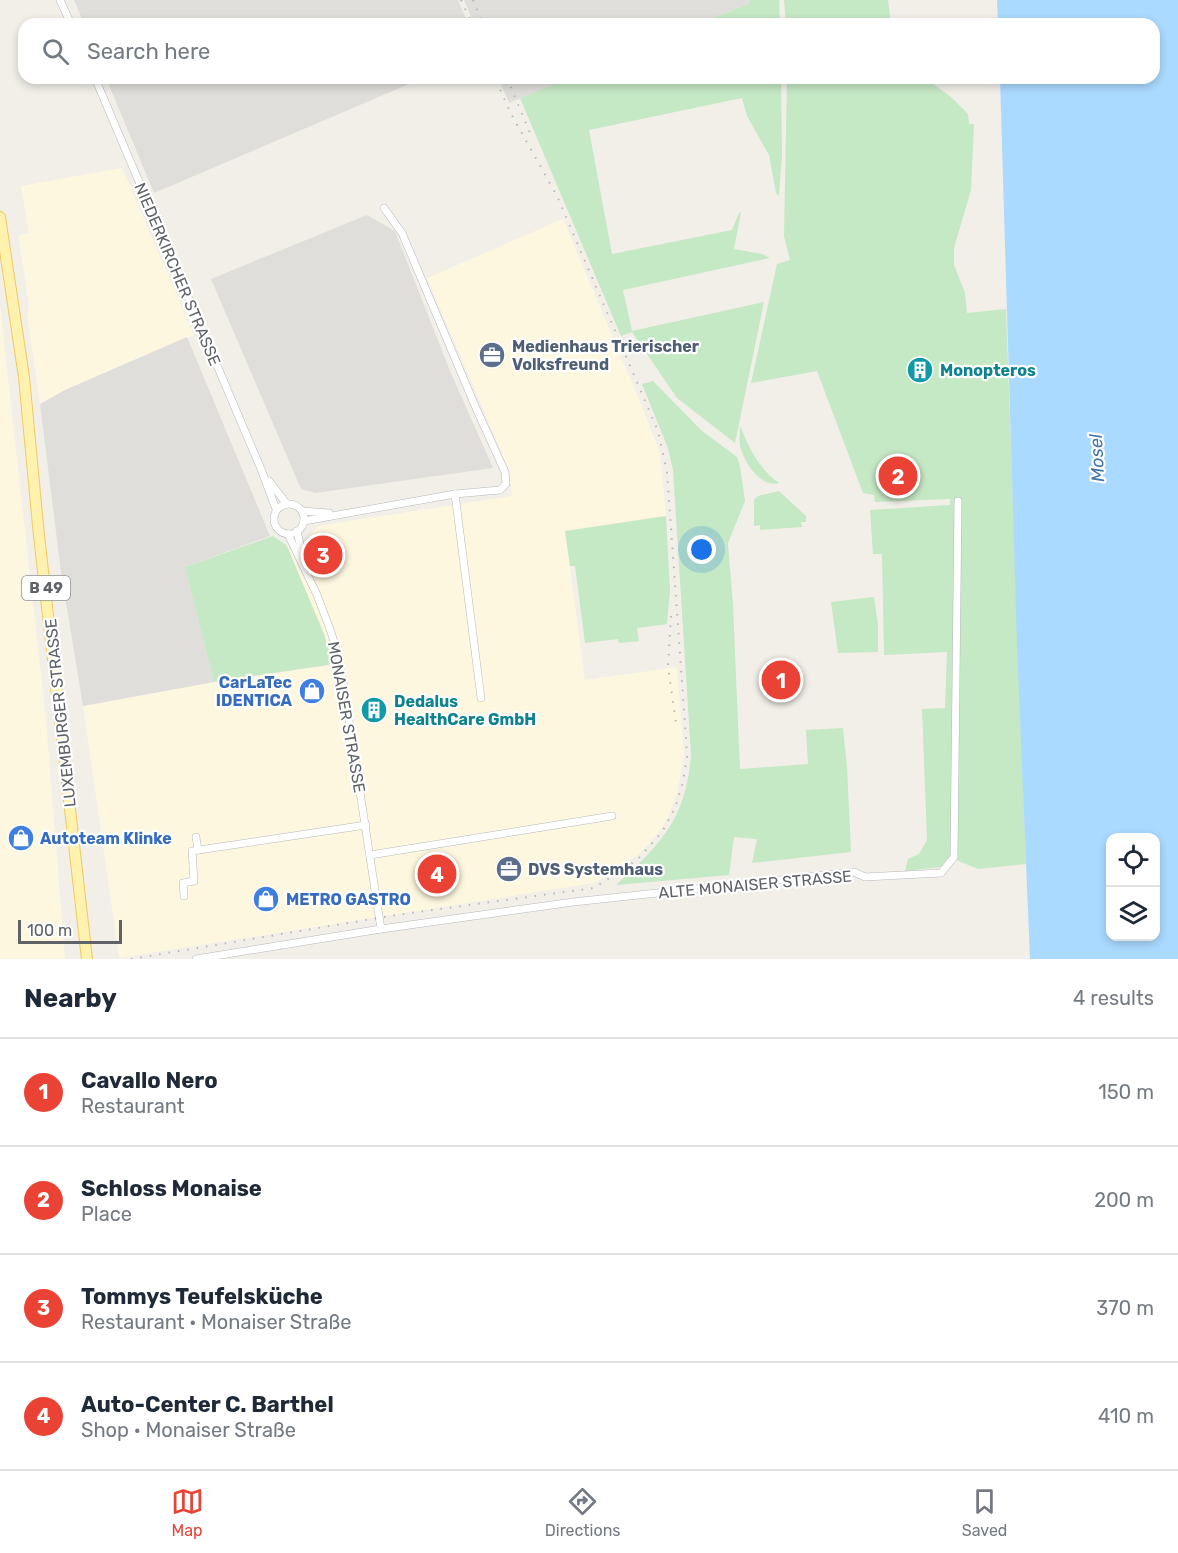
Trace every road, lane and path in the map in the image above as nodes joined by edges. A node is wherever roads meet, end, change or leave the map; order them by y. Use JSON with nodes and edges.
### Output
{"nodes":[{"id":1,"x":60,"y":0,"type":"edge"},
{"id":2,"x":68,"y":18,"type":"edge"},
{"id":3,"x":98,"y":84,"type":"edge"},
{"id":4,"x":384,"y":208,"type":"dead end"},
{"id":5,"x":0,"y":217,"type":"edge"},
{"id":6,"x":261,"y":469,"type":"junction"},
{"id":7,"x":455,"y":494,"type":"junction"},
{"id":8,"x":958,"y":501,"type":"dead end"},
{"id":9,"x":286,"y":504,"type":"junction"},
{"id":10,"x":276,"y":509,"type":"junction"},
{"id":11,"x":302,"y":511,"type":"junction"},
{"id":12,"x":337,"y":514,"type":"junction"},
{"id":13,"x":304,"y":521,"type":"junction"},
{"id":14,"x":297,"y":531,"type":"junction"},
{"id":15,"x":288,"y":534,"type":"junction"},
{"id":16,"x":308,"y":577,"type":"junction"},
{"id":17,"x":481,"y":698,"type":"dead end"},
{"id":18,"x":612,"y":816,"type":"dead end"},
{"id":19,"x":366,"y":825,"type":"junction"},
{"id":20,"x":196,"y":837,"type":"dead end"},
{"id":21,"x":198,"y":850,"type":"junction"},
{"id":22,"x":370,"y":855,"type":"junction"},
{"id":23,"x":174,"y":883,"type":"dead end"},
{"id":24,"x":183,"y":883,"type":"junction"},
{"id":25,"x":184,"y":896,"type":"dead end"},
{"id":26,"x":381,"y":929,"type":"junction"},
{"id":27,"x":87,"y":959,"type":"edge"},
{"id":28,"x":196,"y":959,"type":"edge"}],
"edges":[{"from":1,"to":2,"type":"street"},
{"from":3,"to":6,"type":"street","name":"NIEDERKIRCHER STRASSE"},
{"from":4,"to":7,"type":"street"},
{"from":5,"to":27,"type":"main road","name":"LUXEMBURGER STRASSE","number":"B 49"},
{"from":6,"to":9,"type":"street","name":"NIEDERKIRCHER STRASSE"},
{"from":6,"to":10,"type":"street","name":"NIEDERKIRCHER STRASSE"},
{"from":7,"to":12,"type":"street"},
{"from":7,"to":17,"type":"street"},
{"from":8,"to":26,"type":"street","name":"ALTE MONAISER STRASSE"},
{"from":9,"to":10,"type":"street"},
{"from":9,"to":11,"type":"street"},
{"from":10,"to":15,"type":"street"},
{"from":11,"to":12,"type":"street"},
{"from":11,"to":13,"type":"street"},
{"from":12,"to":13,"type":"street"},
{"from":13,"to":14,"type":"street"},
{"from":14,"to":15,"type":"street"},
{"from":14,"to":16,"type":"street","name":"MONAISER STRASSE"},
{"from":15,"to":16,"type":"street","name":"MONAISER STRASSE"},
{"from":16,"to":19,"type":"street","name":"MONAISER STRASSE"},
{"from":18,"to":22,"type":"street"},
{"from":19,"to":21,"type":"street"},
{"from":19,"to":22,"type":"street","name":"MONAISER STRASSE"},
{"from":20,"to":21,"type":"street"},
{"from":21,"to":24,"type":"street"},
{"from":22,"to":26,"type":"street","name":"MONAISER STRASSE"},
{"from":23,"to":24,"type":"street"},
{"from":24,"to":25,"type":"street"},
{"from":26,"to":28,"type":"street","name":"ALTE MONAISER STRASSE"}]}
